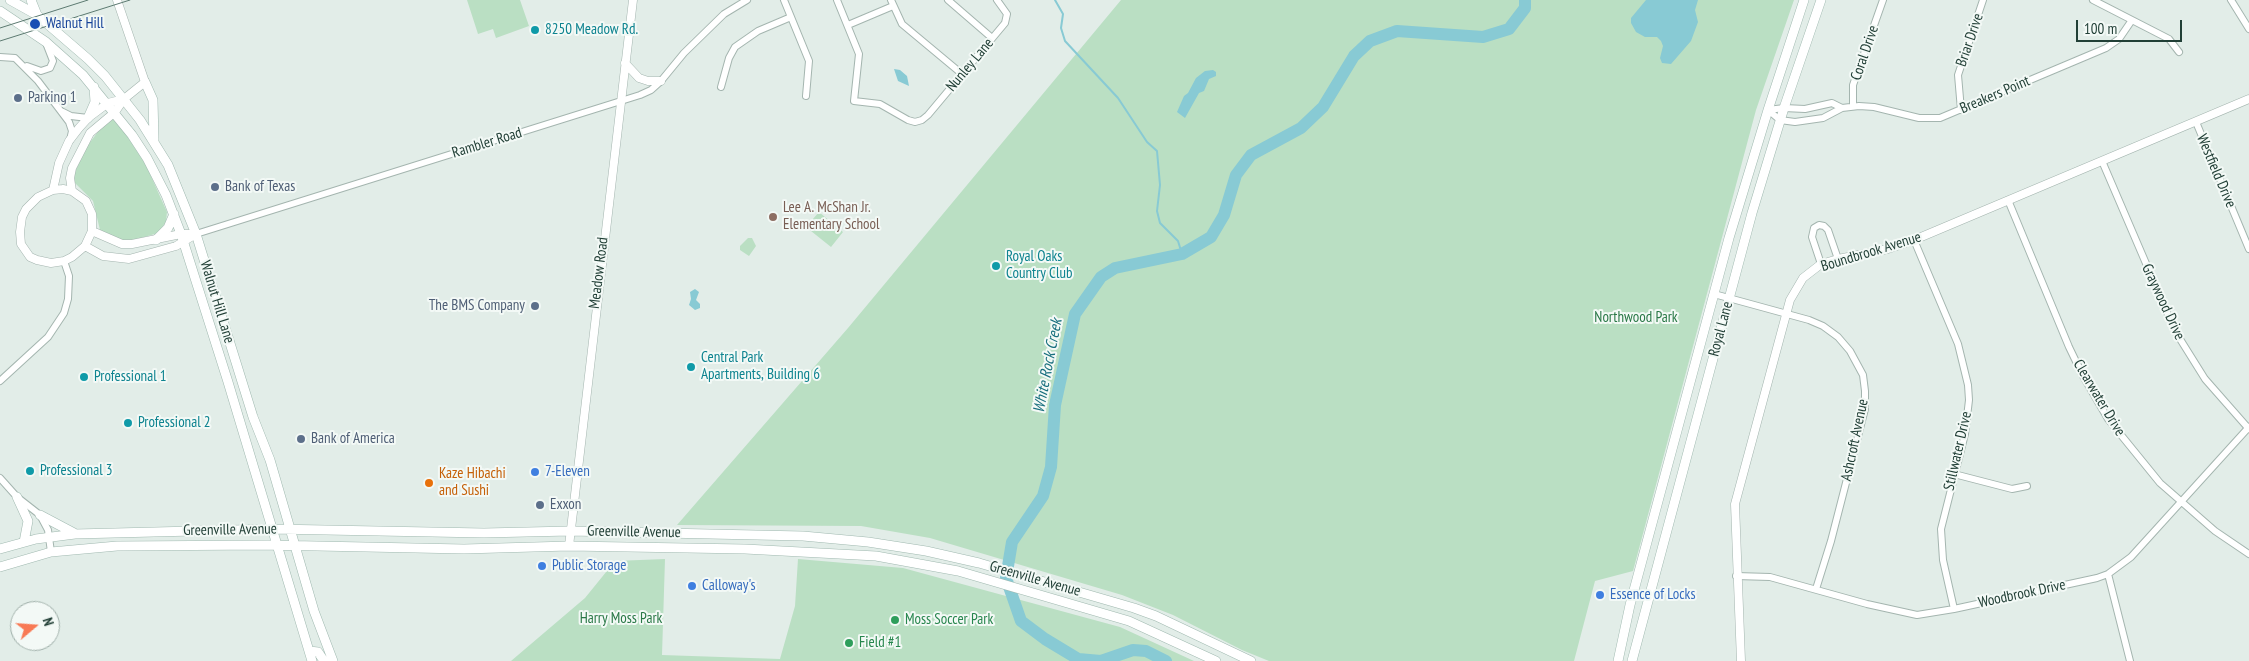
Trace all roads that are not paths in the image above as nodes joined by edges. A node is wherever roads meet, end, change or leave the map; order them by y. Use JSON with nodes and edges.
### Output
{"nodes":[{"id":1,"x":10,"y":0,"type":"edge"},
{"id":2,"x":31,"y":0,"type":"edge"},
{"id":3,"x":117,"y":0,"type":"edge"},
{"id":4,"x":633,"y":0,"type":"edge"},
{"id":5,"x":747,"y":0,"type":"edge"},
{"id":6,"x":784,"y":0,"type":"edge"},
{"id":7,"x":836,"y":0,"type":"edge"},
{"id":8,"x":948,"y":0,"type":"edge"},
{"id":9,"x":998,"y":0,"type":"edge"},
{"id":10,"x":1804,"y":0,"type":"edge"},
{"id":11,"x":1821,"y":0,"type":"edge"},
{"id":12,"x":1883,"y":0,"type":"edge"},
{"id":13,"x":1983,"y":0,"type":"edge"},
{"id":14,"x":2093,"y":0,"type":"edge"},
{"id":15,"x":2231,"y":0,"type":"edge"},
{"id":16,"x":892,"y":3,"type":"edge"},
{"id":17,"x":0,"y":11,"type":"edge"},
{"id":18,"x":37,"y":15,"type":"junction"},
{"id":19,"x":791,"y":17,"type":"junction"},
{"id":20,"x":2132,"y":20,"type":"junction"},
{"id":21,"x":848,"y":25,"type":"junction"},
{"id":22,"x":2249,"y":29,"type":"edge"},
{"id":23,"x":992,"y":38,"type":"junction"},
{"id":24,"x":46,"y":42,"type":"junction"},
{"id":25,"x":2180,"y":52,"type":"dead end"},
{"id":26,"x":0,"y":57,"type":"edge"},
{"id":27,"x":625,"y":63,"type":"junction"},
{"id":28,"x":24,"y":65,"type":"junction"},
{"id":29,"x":962,"y":74,"type":"junction"},
{"id":30,"x":661,"y":82,"type":"junction"},
{"id":31,"x":147,"y":84,"type":"junction"},
{"id":32,"x":94,"y":87,"type":"junction"},
{"id":33,"x":721,"y":87,"type":"dead end"},
{"id":34,"x":806,"y":96,"type":"dead end"},
{"id":35,"x":124,"y":99,"type":"junction"},
{"id":36,"x":2249,"y":99,"type":"edge"},
{"id":37,"x":620,"y":101,"type":"junction"},
{"id":38,"x":108,"y":103,"type":"junction"},
{"id":39,"x":1853,"y":106,"type":"junction"},
{"id":40,"x":1784,"y":108,"type":"junction"},
{"id":41,"x":1842,"y":108,"type":"junction"},
{"id":42,"x":60,"y":110,"type":"junction"},
{"id":43,"x":1768,"y":110,"type":"junction"},
{"id":44,"x":1962,"y":110,"type":"junction"},
{"id":45,"x":115,"y":112,"type":"junction"},
{"id":46,"x":88,"y":118,"type":"junction"},
{"id":47,"x":1780,"y":120,"type":"junction"},
{"id":48,"x":2196,"y":122,"type":"junction"},
{"id":49,"x":69,"y":141,"type":"junction"},
{"id":50,"x":155,"y":143,"type":"junction"},
{"id":51,"x":2102,"y":161,"type":"junction"},
{"id":52,"x":53,"y":190,"type":"junction"},
{"id":53,"x":72,"y":191,"type":"junction"},
{"id":54,"x":2008,"y":200,"type":"junction"},
{"id":55,"x":174,"y":214,"type":"junction"},
{"id":56,"x":92,"y":231,"type":"junction"},
{"id":57,"x":196,"y":234,"type":"junction"},
{"id":58,"x":182,"y":238,"type":"junction"},
{"id":59,"x":156,"y":240,"type":"junction"},
{"id":60,"x":1914,"y":240,"type":"junction"},
{"id":61,"x":85,"y":246,"type":"junction"},
{"id":62,"x":2249,"y":249,"type":"edge"},
{"id":63,"x":1838,"y":259,"type":"junction"},
{"id":64,"x":64,"y":261,"type":"junction"},
{"id":65,"x":1821,"y":264,"type":"junction"},
{"id":66,"x":1714,"y":294,"type":"junction"},
{"id":67,"x":1729,"y":298,"type":"junction"},
{"id":68,"x":1786,"y":313,"type":"junction"},
{"id":69,"x":241,"y":378,"type":"junction"},
{"id":70,"x":0,"y":382,"type":"edge"},
{"id":71,"x":228,"y":382,"type":"junction"},
{"id":72,"x":2249,"y":428,"type":"edge"},
{"id":73,"x":1954,"y":474,"type":"junction"},
{"id":74,"x":0,"y":478,"type":"edge"},
{"id":75,"x":2027,"y":486,"type":"dead end"},
{"id":76,"x":17,"y":497,"type":"junction"},
{"id":77,"x":2181,"y":503,"type":"junction"},
{"id":78,"x":40,"y":515,"type":"junction"},
{"id":79,"x":273,"y":529,"type":"junction"},
{"id":80,"x":290,"y":530,"type":"junction"},
{"id":81,"x":570,"y":531,"type":"junction"},
{"id":82,"x":107,"y":532,"type":"junction"},
{"id":83,"x":464,"y":532,"type":"junction"},
{"id":84,"x":75,"y":534,"type":"junction"},
{"id":85,"x":730,"y":534,"type":"junction"},
{"id":86,"x":803,"y":536,"type":"junction"},
{"id":87,"x":49,"y":537,"type":"junction"},
{"id":88,"x":24,"y":542,"type":"junction"},
{"id":89,"x":876,"y":543,"type":"junction"},
{"id":90,"x":277,"y":545,"type":"junction"},
{"id":91,"x":294,"y":546,"type":"junction"},
{"id":92,"x":569,"y":546,"type":"junction"},
{"id":93,"x":107,"y":547,"type":"junction"},
{"id":94,"x":0,"y":549,"type":"edge"},
{"id":95,"x":464,"y":549,"type":"junction"},
{"id":96,"x":730,"y":549,"type":"junction"},
{"id":97,"x":52,"y":552,"type":"junction"},
{"id":98,"x":802,"y":552,"type":"junction"},
{"id":99,"x":2249,"y":554,"type":"edge"},
{"id":100,"x":876,"y":556,"type":"junction"},
{"id":101,"x":0,"y":568,"type":"edge"},
{"id":102,"x":2108,"y":574,"type":"junction"},
{"id":103,"x":1736,"y":576,"type":"junction"},
{"id":104,"x":1816,"y":589,"type":"junction"},
{"id":105,"x":1954,"y":609,"type":"junction"},
{"id":106,"x":309,"y":650,"type":"junction"},
{"id":107,"x":312,"y":661,"type":"edge"},
{"id":108,"x":324,"y":661,"type":"edge"},
{"id":109,"x":332,"y":661,"type":"edge"},
{"id":110,"x":1216,"y":661,"type":"edge"},
{"id":111,"x":1251,"y":661,"type":"edge"},
{"id":112,"x":1618,"y":661,"type":"edge"},
{"id":113,"x":1632,"y":661,"type":"edge"},
{"id":114,"x":1741,"y":661,"type":"edge"},
{"id":115,"x":2130,"y":661,"type":"edge"}],
"edges":[{"from":1,"to":18,"type":"main road","name":"Walnut Hill Lane"},
{"from":2,"to":18,"type":"main road"},
{"from":3,"to":31,"type":"street"},
{"from":4,"to":27,"type":"street","name":"Meadow Road"},
{"from":5,"to":30,"type":"street","name":"Rambler Road"},
{"from":6,"to":19,"type":"street"},
{"from":7,"to":21,"type":"street"},
{"from":8,"to":23,"type":"street"},
{"from":9,"to":23,"type":"street","name":"Nunley Lane"},
{"from":10,"to":43,"type":"main road","name":"Royal Lane"},
{"from":11,"to":40,"type":"main road","name":"Royal Lane"},
{"from":12,"to":39,"type":"street","name":"Coral Drive"},
{"from":13,"to":44,"type":"street","name":"Briar Drive"},
{"from":14,"to":20,"type":"street"},
{"from":15,"to":22,"type":"street"},
{"from":16,"to":21,"type":"street"},
{"from":16,"to":29,"type":"street"},
{"from":17,"to":24,"type":"main road","name":"Walnut Hill Lane"},
{"from":18,"to":35,"type":"main road","name":"Walnut Hill Lane"},
{"from":19,"to":33,"type":"street"},
{"from":19,"to":34,"type":"street"},
{"from":20,"to":25,"type":"street"},
{"from":20,"to":44,"type":"street","name":"Breakers Point"},
{"from":21,"to":29,"type":"street","name":"Nunley Lane"},
{"from":23,"to":29,"type":"street","name":"Nunley Lane"},
{"from":24,"to":28,"type":"street"},
{"from":24,"to":32,"type":"main road","name":"Walnut Hill Lane"},
{"from":26,"to":28,"type":"street"},
{"from":27,"to":30,"type":"street"},
{"from":27,"to":37,"type":"street","name":"Meadow Road"},
{"from":28,"to":42,"type":"street"},
{"from":30,"to":37,"type":"street","name":"Rambler Road"},
{"from":31,"to":35,"type":"street"},
{"from":31,"to":50,"type":"main road"},
{"from":32,"to":38,"type":"main road","name":"Walnut Hill Lane"},
{"from":32,"to":46,"type":"main road"},
{"from":35,"to":38,"type":"street"},
{"from":35,"to":45,"type":"street"},
{"from":35,"to":50,"type":"main road","name":"Walnut Hill Lane"},
{"from":36,"to":48,"type":"street","name":"Boundbrook Avenue"},
{"from":37,"to":57,"type":"street","name":"Rambler Road"},
{"from":37,"to":81,"type":"street","name":"Meadow Road"},
{"from":38,"to":45,"type":"main road","name":"Walnut Hill Lane"},
{"from":38,"to":46,"type":"street"},
{"from":39,"to":41,"type":"street","name":"Breakers Point"},
{"from":39,"to":44,"type":"street","name":"Breakers Point"},
{"from":40,"to":41,"type":"street","name":"Breakers Point"},
{"from":40,"to":43,"type":"street","name":"Breakers Point"},
{"from":40,"to":47,"type":"main road","name":"Royal Lane"},
{"from":41,"to":47,"type":"street","name":"Breakers Point"},
{"from":42,"to":46,"type":"street"},
{"from":42,"to":49,"type":"street"},
{"from":43,"to":47,"type":"street"},
{"from":43,"to":66,"type":"main road","name":"Royal Lane"},
{"from":45,"to":53,"type":"street"},
{"from":45,"to":55,"type":"main road","name":"Walnut Hill Lane"},
{"from":46,"to":49,"type":"street"},
{"from":47,"to":67,"type":"main road","name":"Royal Lane"},
{"from":48,"to":51,"type":"street","name":"Boundbrook Avenue"},
{"from":48,"to":62,"type":"street","name":"Westfield Drive"},
{"from":49,"to":52,"type":"street"},
{"from":50,"to":57,"type":"main road","name":"Walnut Hill Lane"},
{"from":51,"to":54,"type":"street","name":"Boundbrook Avenue"},
{"from":51,"to":72,"type":"street","name":"Graywood Drive"},
{"from":52,"to":53,"type":"street"},
{"from":52,"to":64,"type":"street"},
{"from":53,"to":56,"type":"street"},
{"from":54,"to":60,"type":"street","name":"Boundbrook Avenue"},
{"from":54,"to":77,"type":"street","name":"Clearwater Drive"},
{"from":55,"to":58,"type":"main road","name":"Walnut Hill Lane"},
{"from":55,"to":59,"type":"main road"},
{"from":56,"to":59,"type":"street","name":"Rambler Road"},
{"from":56,"to":61,"type":"street"},
{"from":57,"to":58,"type":"street","name":"Rambler Road"},
{"from":57,"to":69,"type":"main road","name":"Walnut Hill Lane"},
{"from":58,"to":59,"type":"street","name":"Rambler Road"},
{"from":58,"to":61,"type":"street","name":"Rambler Road"},
{"from":58,"to":71,"type":"main road","name":"Walnut Hill Lane"},
{"from":60,"to":63,"type":"street","name":"Boundbrook Avenue"},
{"from":60,"to":73,"type":"street","name":"Stillwater Drive"},
{"from":61,"to":64,"type":"street"},
{"from":63,"to":65,"type":"street","name":"Boundbrook Avenue"},
{"from":63,"to":65,"type":"street"},
{"from":64,"to":70,"type":"street"},
{"from":65,"to":68,"type":"street","name":"Boundbrook Avenue"},
{"from":66,"to":67,"type":"street","name":"Ashcroft Avenue"},
{"from":66,"to":112,"type":"main road","name":"Royal Lane"},
{"from":67,"to":68,"type":"street","name":"Ashcroft Avenue"},
{"from":67,"to":113,"type":"main road","name":"Royal Lane"},
{"from":68,"to":103,"type":"street","name":"Boundbrook Avenue"},
{"from":68,"to":104,"type":"street","name":"Ashcroft Avenue"},
{"from":69,"to":71,"type":"main road"},
{"from":69,"to":80,"type":"main road","name":"Walnut Hill Lane"},
{"from":71,"to":79,"type":"main road","name":"Walnut Hill Lane"},
{"from":72,"to":77,"type":"street","name":"Woodbrook Drive"},
{"from":73,"to":75,"type":"street"},
{"from":73,"to":105,"type":"street","name":"Stillwater Drive"},
{"from":74,"to":76,"type":"street"},
{"from":76,"to":78,"type":"street"},
{"from":76,"to":88,"type":"main road"},
{"from":77,"to":99,"type":"street","name":"Clearwater Drive"},
{"from":77,"to":102,"type":"street","name":"Woodbrook Drive"},
{"from":78,"to":84,"type":"main road"},
{"from":78,"to":87,"type":"street"},
{"from":79,"to":80,"type":"main road","name":"Greenville Avenue"},
{"from":79,"to":82,"type":"main road","name":"Greenville Avenue"},
{"from":79,"to":90,"type":"main road","name":"Walnut Hill Lane"},
{"from":80,"to":83,"type":"main road","name":"Greenville Avenue"},
{"from":80,"to":91,"type":"main road","name":"Walnut Hill Lane"},
{"from":81,"to":83,"type":"main road","name":"Greenville Avenue"},
{"from":81,"to":85,"type":"main road","name":"Greenville Avenue"},
{"from":81,"to":92,"type":"street","name":"Meadow Road"},
{"from":82,"to":84,"type":"main road","name":"Greenville Avenue"},
{"from":82,"to":93,"type":"main road"},
{"from":83,"to":95,"type":"main road"},
{"from":84,"to":87,"type":"main road","name":"Greenville Avenue"},
{"from":85,"to":86,"type":"main road","name":"Greenville Avenue"},
{"from":85,"to":96,"type":"main road"},
{"from":86,"to":89,"type":"main road","name":"Greenville Avenue"},
{"from":86,"to":98,"type":"main road"},
{"from":87,"to":88,"type":"main road","name":"Greenville Avenue"},
{"from":87,"to":97,"type":"street"},
{"from":88,"to":94,"type":"main road","name":"Greenville Avenue"},
{"from":89,"to":100,"type":"main road"},
{"from":89,"to":111,"type":"main road","name":"Greenville Avenue"},
{"from":90,"to":91,"type":"main road","name":"Greenville Avenue"},
{"from":90,"to":93,"type":"main road","name":"Greenville Avenue"},
{"from":90,"to":106,"type":"main road","name":"Walnut Hill Lane"},
{"from":91,"to":95,"type":"main road","name":"Greenville Avenue"},
{"from":91,"to":109,"type":"main road","name":"Walnut Hill Lane"},
{"from":92,"to":95,"type":"main road","name":"Greenville Avenue"},
{"from":92,"to":96,"type":"main road","name":"Greenville Avenue"},
{"from":93,"to":97,"type":"main road","name":"Greenville Avenue"},
{"from":96,"to":98,"type":"main road","name":"Greenville Avenue"},
{"from":97,"to":101,"type":"main road","name":"Greenville Avenue"},
{"from":98,"to":100,"type":"main road","name":"Greenville Avenue"},
{"from":100,"to":110,"type":"main road","name":"Greenville Avenue"},
{"from":102,"to":105,"type":"street","name":"Woodbrook Drive"},
{"from":102,"to":115,"type":"street"},
{"from":103,"to":104,"type":"street","name":"Woodbrook Drive"},
{"from":103,"to":114,"type":"street","name":"Boundbrook Avenue"},
{"from":104,"to":105,"type":"street","name":"Woodbrook Drive"},
{"from":106,"to":107,"type":"main road","name":"Walnut Hill Lane"},
{"from":106,"to":108,"type":"main road"}]}
